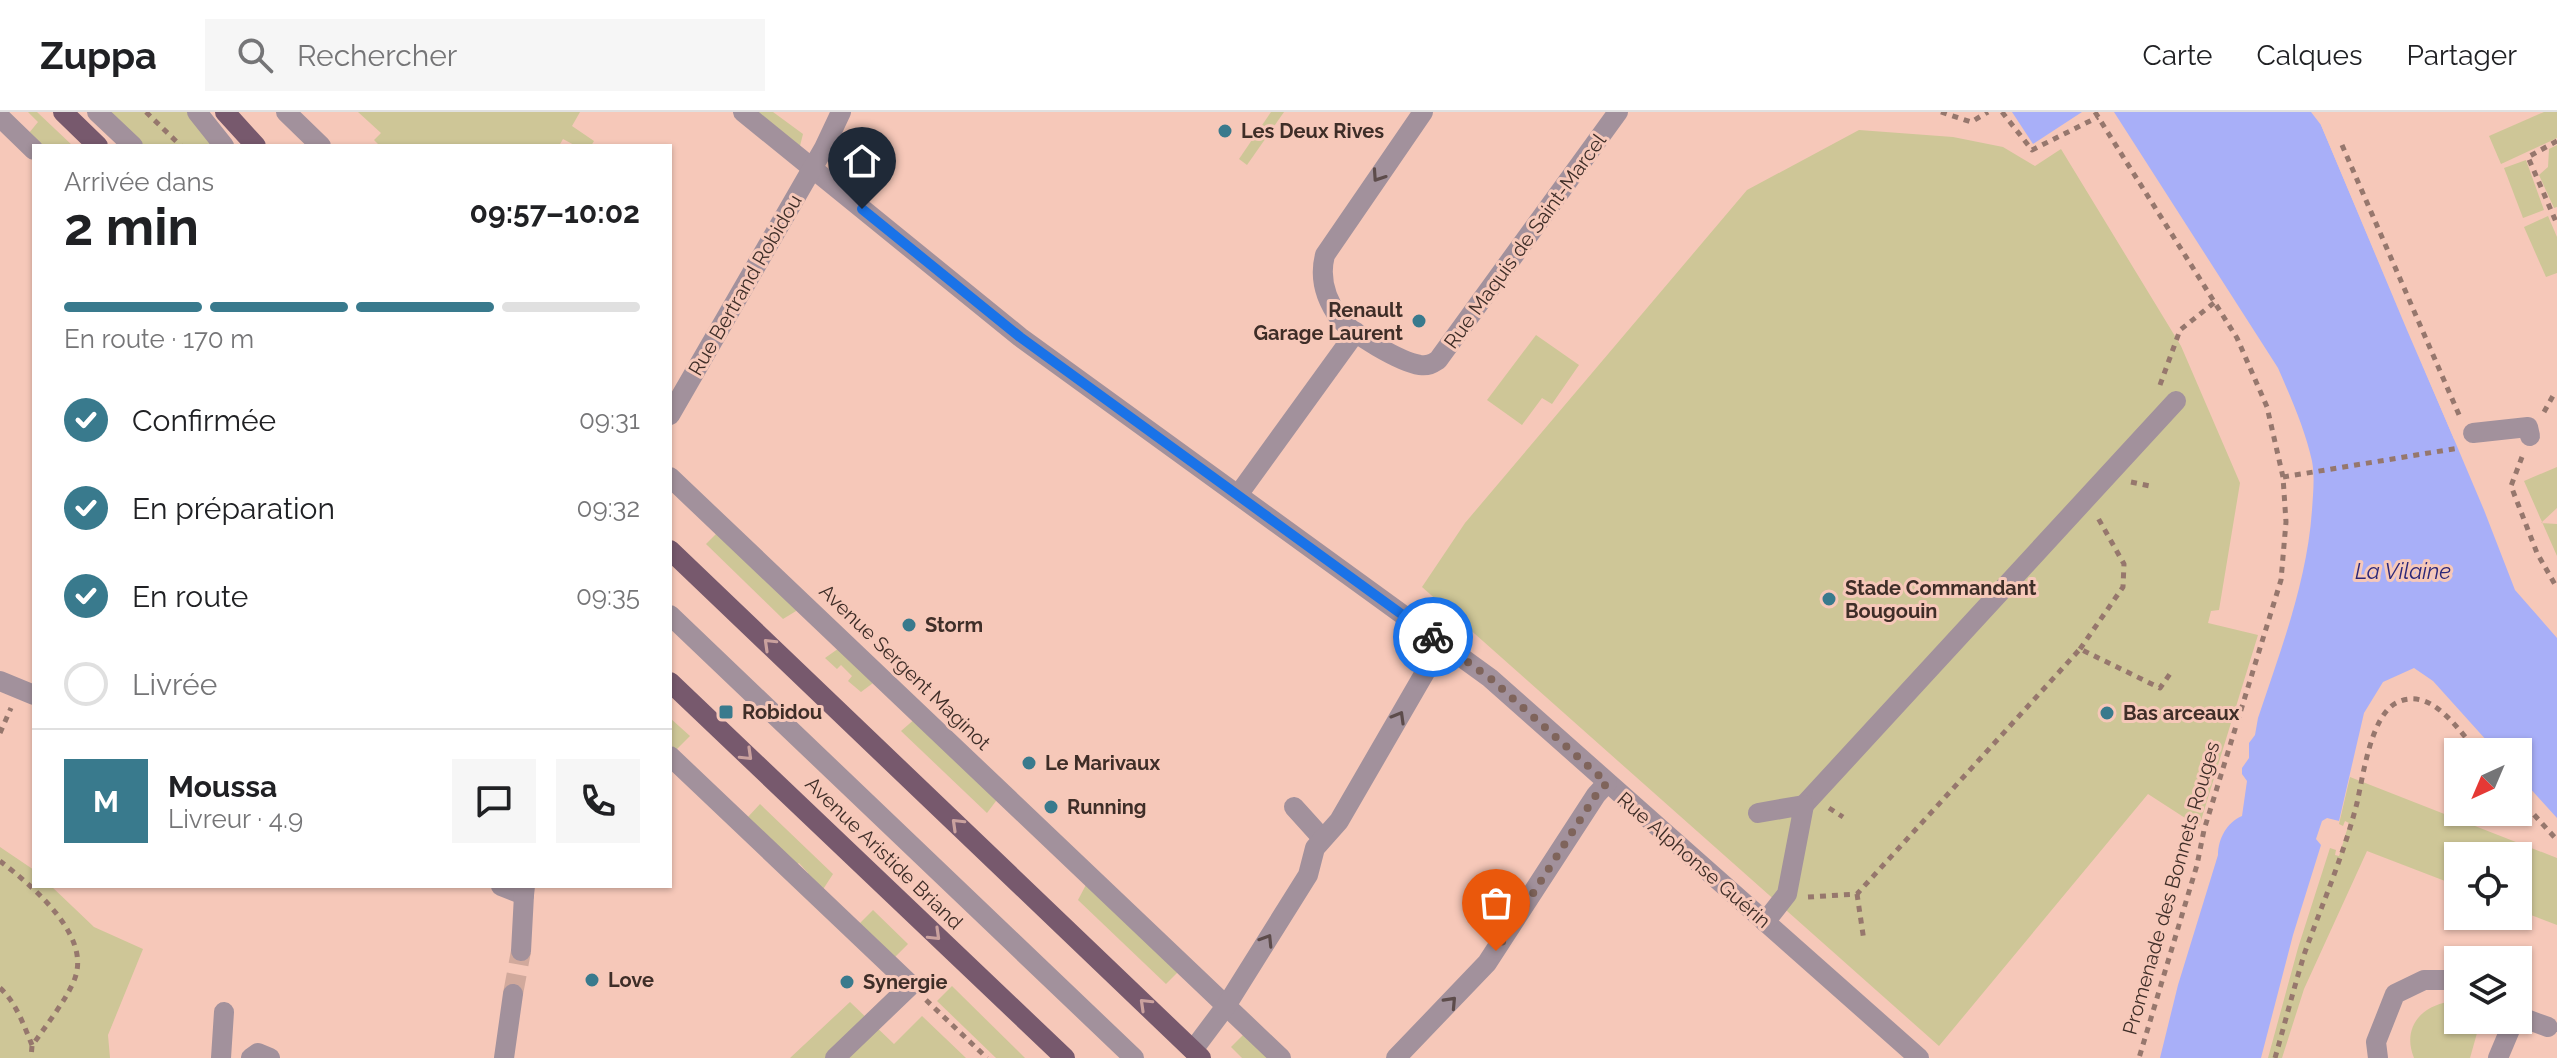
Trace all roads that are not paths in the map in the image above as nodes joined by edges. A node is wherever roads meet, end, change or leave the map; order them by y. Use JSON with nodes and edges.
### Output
{"nodes":[{"id":1,"x":63,"y":112,"type":"edge"},
{"id":2,"x":97,"y":112,"type":"edge"},
{"id":3,"x":197,"y":112,"type":"edge"},
{"id":4,"x":225,"y":112,"type":"edge"},
{"id":5,"x":286,"y":112,"type":"edge"},
{"id":6,"x":743,"y":112,"type":"edge"},
{"id":7,"x":841,"y":112,"type":"edge"},
{"id":8,"x":1423,"y":112,"type":"edge"},
{"id":9,"x":1613,"y":114,"type":"edge"},
{"id":10,"x":0,"y":117,"type":"edge"},
{"id":11,"x":96,"y":144,"type":"edge"},
{"id":12,"x":131,"y":144,"type":"edge"},
{"id":13,"x":222,"y":144,"type":"edge"},
{"id":14,"x":254,"y":144,"type":"edge"},
{"id":15,"x":319,"y":144,"type":"edge"},
{"id":16,"x":32,"y":148,"type":"edge"},
{"id":17,"x":812,"y":169,"type":"junction"},
{"id":18,"x":1356,"y":332,"type":"junction"},
{"id":19,"x":2176,"y":401,"type":"dead end"},
{"id":20,"x":672,"y":412,"type":"edge"},
{"id":21,"x":2530,"y":436,"type":"road end"},
{"id":22,"x":2474,"y":437,"type":"road end"},
{"id":23,"x":672,"y":479,"type":"edge"},
{"id":24,"x":1238,"y":495,"type":"junction"},
{"id":25,"x":672,"y":552,"type":"edge"},
{"id":26,"x":672,"y":617,"type":"edge"},
{"id":27,"x":1442,"y":643,"type":"junction"},
{"id":28,"x":0,"y":681,"type":"edge"},
{"id":29,"x":672,"y":684,"type":"edge"},
{"id":30,"x":32,"y":694,"type":"edge"},
{"id":31,"x":672,"y":758,"type":"edge"},
{"id":32,"x":1607,"y":783,"type":"junction"},
{"id":33,"x":1804,"y":805,"type":"junction"},
{"id":34,"x":1294,"y":807,"type":"dead end"},
{"id":35,"x":1758,"y":813,"type":"dead end"},
{"id":36,"x":1322,"y":838,"type":"junction"},
{"id":37,"x":524,"y":891,"type":"edge"},
{"id":38,"x":1765,"y":922,"type":"junction"},
{"id":39,"x":521,"y":951,"type":"tunnel mouth"},
{"id":40,"x":2444,"y":980,"type":"edge"},
{"id":41,"x":513,"y":994,"type":"tunnel mouth"},
{"id":42,"x":1226,"y":1006,"type":"junction"},
{"id":43,"x":224,"y":1012,"type":"dead end"},
{"id":44,"x":2532,"y":1022,"type":"edge"},
{"id":45,"x":2548,"y":1027,"type":"dead end"},
{"id":46,"x":2509,"y":1034,"type":"edge"},
{"id":47,"x":1197,"y":1054,"type":"edge"},
{"id":48,"x":221,"y":1058,"type":"edge"},
{"id":49,"x":504,"y":1058,"type":"edge"},
{"id":50,"x":835,"y":1058,"type":"edge"},
{"id":51,"x":1065,"y":1058,"type":"edge"},
{"id":52,"x":1134,"y":1058,"type":"edge"},
{"id":53,"x":1281,"y":1058,"type":"edge"},
{"id":54,"x":1396,"y":1058,"type":"edge"},
{"id":55,"x":1919,"y":1058,"type":"edge"},
{"id":56,"x":2378,"y":1058,"type":"edge"},
{"id":57,"x":2498,"y":1058,"type":"edge"}],
"edges":[{"from":1,"to":11,"type":"main road"},
{"from":2,"to":12,"type":"street"},
{"from":3,"to":13,"type":"street"},
{"from":4,"to":14,"type":"main road"},
{"from":5,"to":15,"type":"street"},
{"from":6,"to":17,"type":"street","name":"Rue Alphonse Guérin"},
{"from":7,"to":17,"type":"street","name":"Rue Bertrand Robidou"},
{"from":8,"to":18,"type":"street","one_way":true},
{"from":9,"to":18,"type":"street","name":"Rue Maquis de Saint-Marcel"},
{"from":10,"to":16,"type":"street"},
{"from":17,"to":20,"type":"street","name":"Rue Bertrand Robidou"},
{"from":17,"to":24,"type":"street","name":"Rue Alphonse Guérin"},
{"from":18,"to":24,"type":"street"},
{"from":19,"to":33,"type":"street"},
{"from":21,"to":22,"type":"street"},
{"from":23,"to":42,"type":"street","name":"Avenue Sergent Maginot"},
{"from":24,"to":27,"type":"street","name":"Rue Alphonse Guérin"},
{"from":47,"to":25,"type":"main road","one_way":true},
{"from":26,"to":52,"type":"street"},
{"from":27,"to":32,"type":"street","name":"Rue Alphonse Guérin"},
{"from":36,"to":27,"type":"street","one_way":true},
{"from":28,"to":30,"type":"street"},
{"from":29,"to":51,"type":"main road","name":"Avenue Aristide Briand","one_way":true},
{"from":31,"to":50,"type":"street"},
{"from":32,"to":38,"type":"street","name":"Rue Alphonse Guérin"},
{"from":54,"to":32,"type":"street","one_way":true},
{"from":33,"to":35,"type":"street"},
{"from":33,"to":38,"type":"street"},
{"from":34,"to":36,"type":"street"},
{"from":42,"to":36,"type":"street","one_way":true},
{"from":37,"to":39,"type":"street"},
{"from":38,"to":55,"type":"street","name":"Rue Alphonse Guérin"},
{"from":40,"to":56,"type":"street"},
{"from":41,"to":49,"type":"street"},
{"from":42,"to":47,"type":"street"},
{"from":42,"to":53,"type":"street","name":"Avenue Sergent Maginot"},
{"from":43,"to":48,"type":"street"},
{"from":44,"to":45,"type":"street"},
{"from":46,"to":57,"type":"street"}]}
